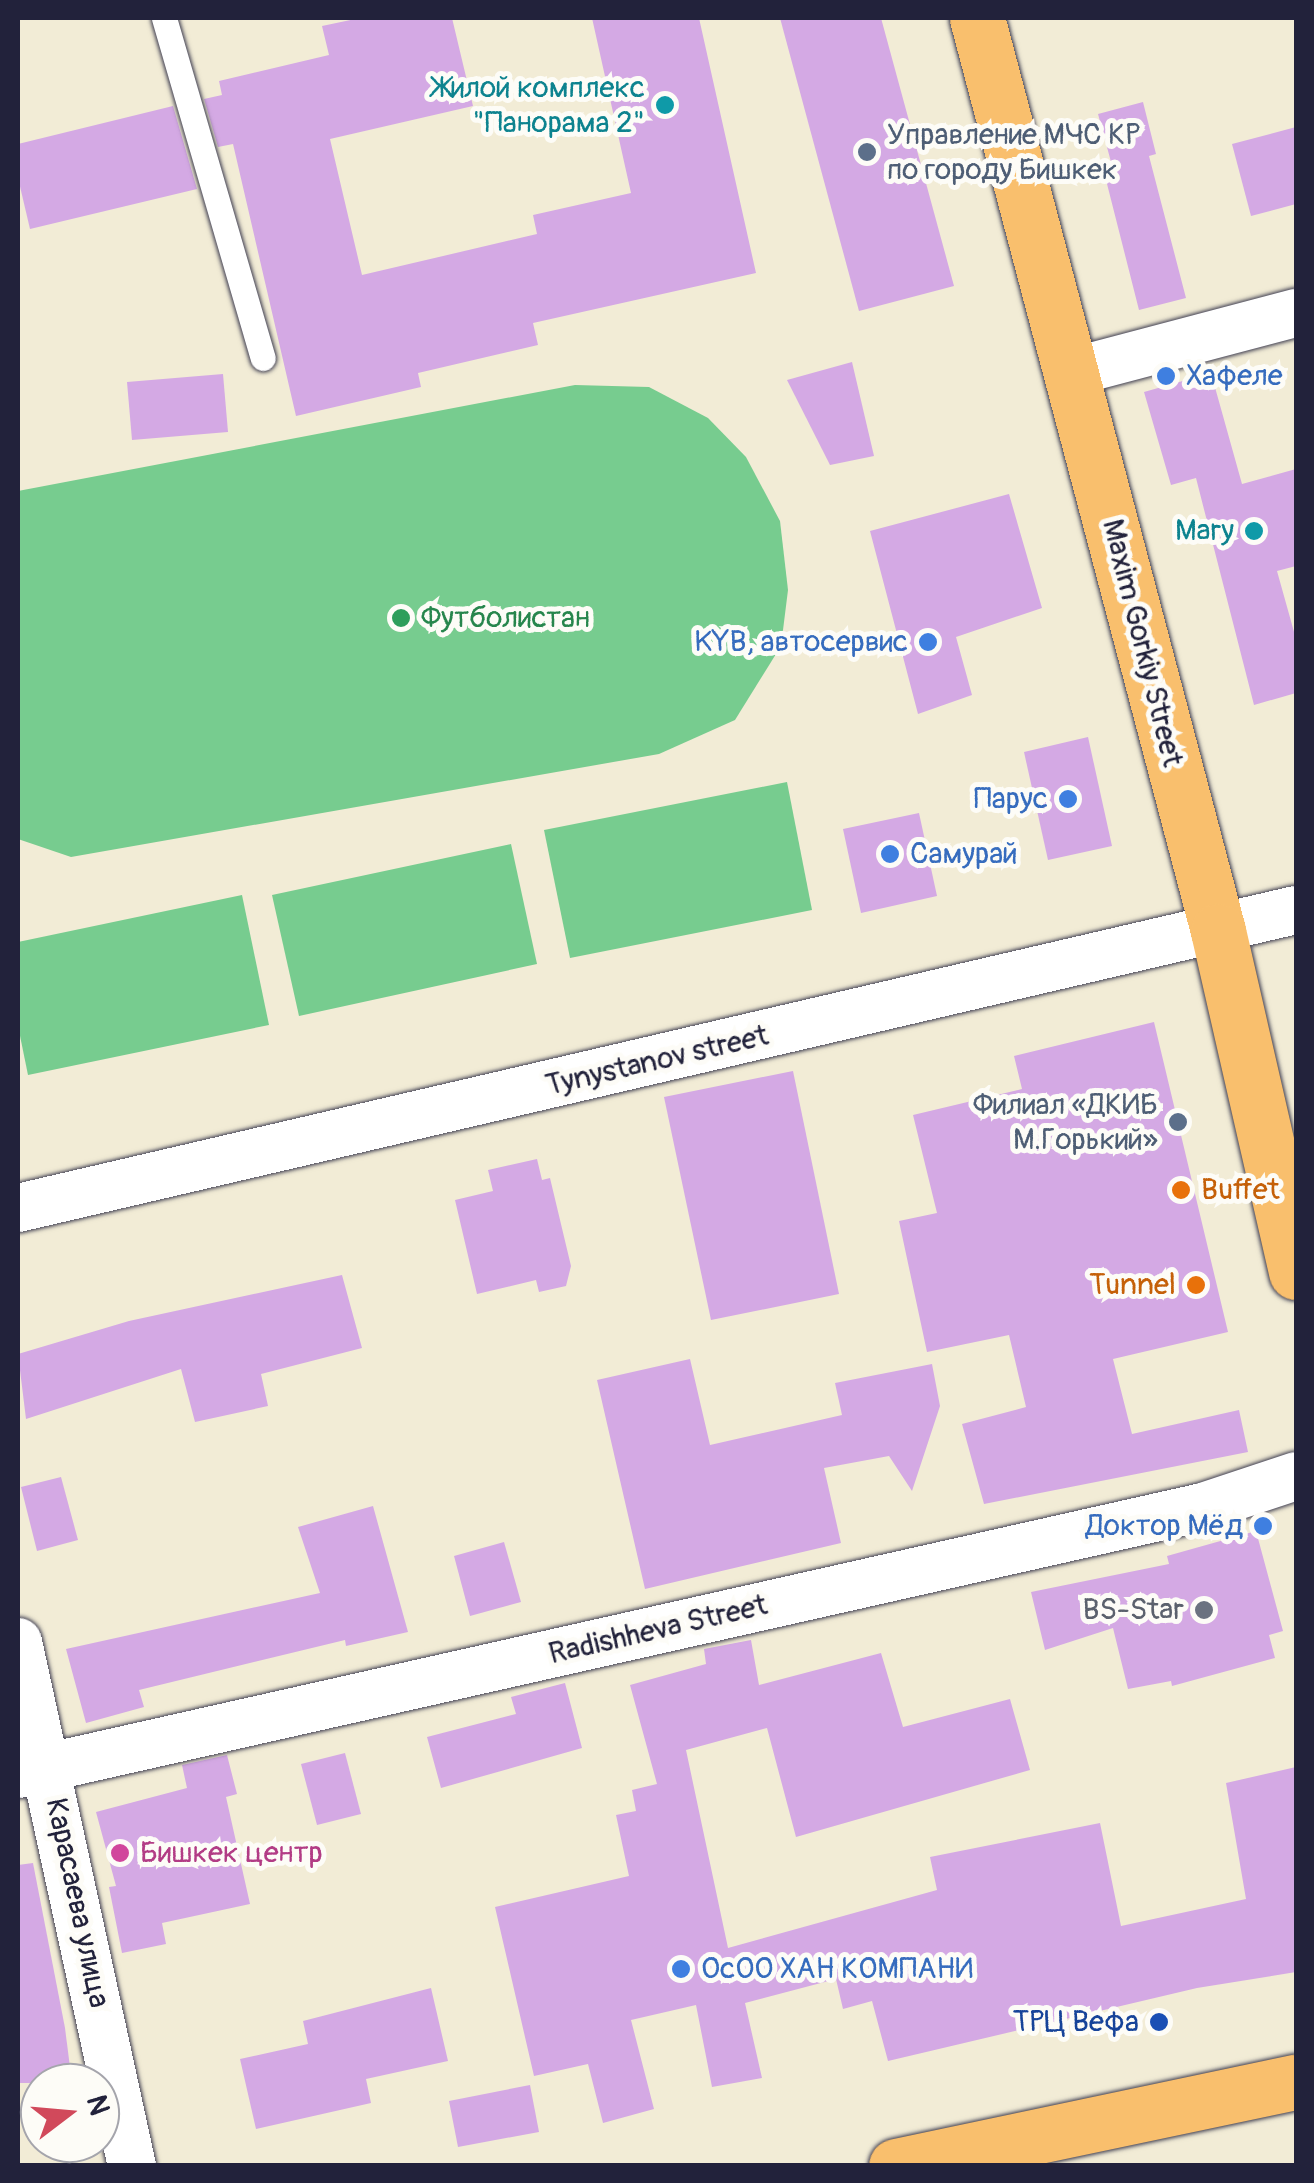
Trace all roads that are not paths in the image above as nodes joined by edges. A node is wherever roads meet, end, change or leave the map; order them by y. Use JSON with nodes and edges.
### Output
{"nodes":[{"id":1,"x":164,"y":18,"type":"edge"},
{"id":2,"x":977,"y":18,"type":"edge"},
{"id":3,"x":1296,"y":313,"type":"edge"},
{"id":4,"x":263,"y":358,"type":"dead end"},
{"id":5,"x":1072,"y":372,"type":"junction"},
{"id":6,"x":1296,"y":910,"type":"edge"},
{"id":7,"x":1218,"y":932,"type":"junction"},
{"id":8,"x":18,"y":1208,"type":"edge"},
{"id":9,"x":1296,"y":1272,"type":"edge"},
{"id":10,"x":1296,"y":1476,"type":"edge"},
{"id":11,"x":18,"y":1642,"type":"edge"},
{"id":12,"x":33,"y":1770,"type":"edge"},
{"id":13,"x":1296,"y":2082,"type":"edge"},
{"id":14,"x":132,"y":2166,"type":"edge"},
{"id":15,"x":896,"y":2166,"type":"edge"}],
"edges":[{"from":1,"to":4,"type":"lane"},
{"from":2,"to":5,"type":"main road","name":"Maxim Gorkiy Street"},
{"from":3,"to":5,"type":"street"},
{"from":5,"to":7,"type":"main road","name":"Maxim Gorkiy Street"},
{"from":6,"to":7,"type":"street","name":"Tynystanov street"},
{"from":7,"to":8,"type":"street","name":"Tynystanov street"},
{"from":7,"to":9,"type":"main road","name":"Maxim Gorkiy Street"},
{"from":10,"to":12,"type":"street","name":"Radishheva Street"},
{"from":11,"to":12,"type":"street","name":"Карасаева улица"},
{"from":12,"to":14,"type":"street","name":"Карасаева улица"},
{"from":13,"to":15,"type":"main road"}]}
